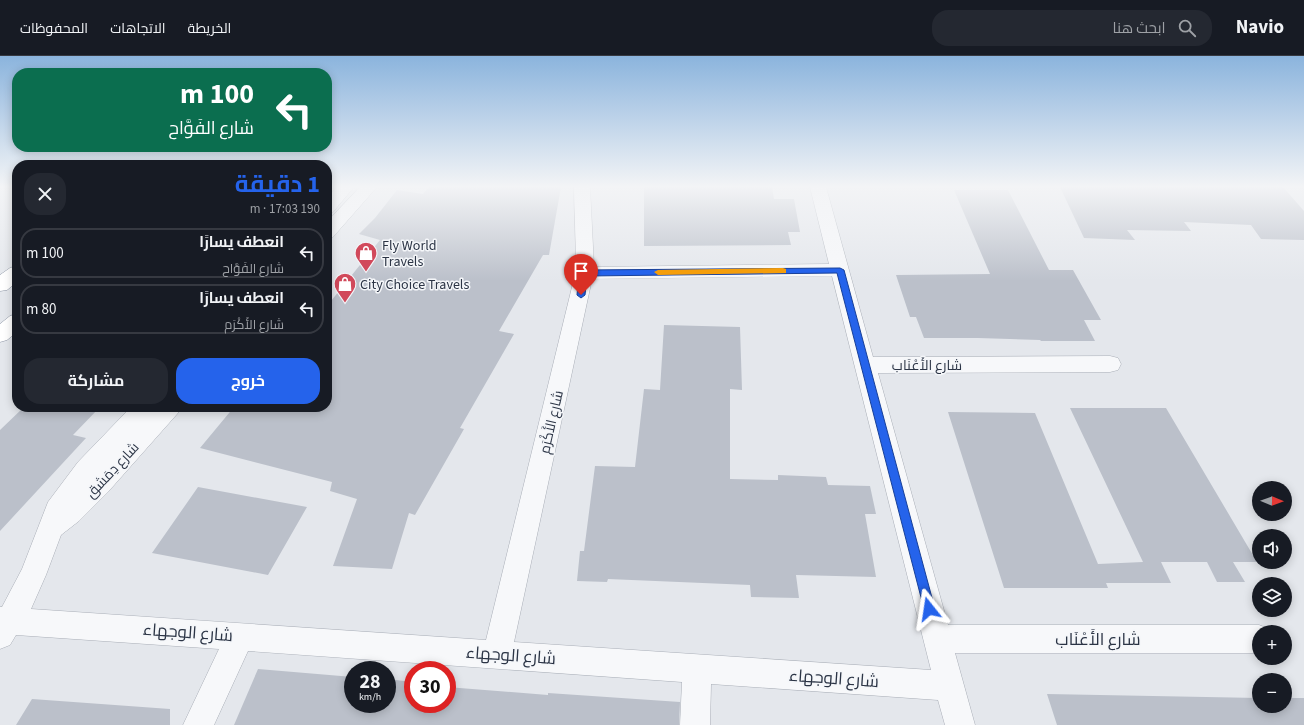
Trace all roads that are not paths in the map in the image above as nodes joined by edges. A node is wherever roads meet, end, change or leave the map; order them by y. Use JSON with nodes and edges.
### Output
{"nodes":[{"id":1,"x":340,"y":218,"type":"edge"},
{"id":2,"x":583,"y":218,"type":"edge"},
{"id":3,"x":826,"y":218,"type":"edge"},
{"id":4,"x":332,"y":228,"type":"edge"},
{"id":5,"x":840,"y":270,"type":"junction"},
{"id":6,"x":583,"y":273,"type":"junction"},
{"id":7,"x":12,"y":276,"type":"edge"},
{"id":8,"x":0,"y":285,"type":"edge"},
{"id":9,"x":12,"y":326,"type":"edge"},
{"id":10,"x":0,"y":335,"type":"edge"},
{"id":11,"x":1110,"y":364,"type":"dead end"},
{"id":12,"x":865,"y":365,"type":"junction"},
{"id":13,"x":140,"y":412,"type":"edge"},
{"id":14,"x":165,"y":412,"type":"edge"},
{"id":15,"x":51,"y":528,"type":"junction"},
{"id":16,"x":3,"y":625,"type":"edge"},
{"id":17,"x":240,"y":636,"type":"junction"},
{"id":18,"x":937,"y":639,"type":"junction"},
{"id":19,"x":1252,"y":639,"type":"edge"},
{"id":20,"x":497,"y":654,"type":"junction"},
{"id":21,"x":697,"y":669,"type":"junction"},
{"id":22,"x":950,"y":686,"type":"junction"},
{"id":23,"x":198,"y":725,"type":"edge"},
{"id":24,"x":694,"y":725,"type":"edge"},
{"id":25,"x":960,"y":725,"type":"edge"}],
"edges":[{"from":1,"to":4,"type":"street"},
{"from":2,"to":6,"type":"street","name":"شارع الأَكْرَم"},
{"from":3,"to":5,"type":"street"},
{"from":5,"to":6,"type":"street"},
{"from":5,"to":12,"type":"street"},
{"from":6,"to":20,"type":"street","name":"شارع الأَكْرَم"},
{"from":7,"to":8,"type":"highway"},
{"from":9,"to":10,"type":"highway"},
{"from":11,"to":12,"type":"street","name":"شارع الأَعْنَاب"},
{"from":12,"to":18,"type":"street"},
{"from":13,"to":15,"type":"street","name":"شارع دِمَشق"},
{"from":14,"to":15,"type":"street","name":"شارع دِمَشق"},
{"from":15,"to":16,"type":"street","name":"شارع دِمَشق"},
{"from":16,"to":17,"type":"street","name":"شارع الوجهاء"},
{"from":17,"to":20,"type":"street","name":"شارع الوجهاء"},
{"from":17,"to":23,"type":"street"},
{"from":18,"to":19,"type":"street","name":"شارع الأَعْنَاب"},
{"from":18,"to":22,"type":"street"},
{"from":20,"to":21,"type":"street","name":"شارع الوجهاء"},
{"from":21,"to":22,"type":"street","name":"شارع الوجهاء"},
{"from":21,"to":24,"type":"street"},
{"from":22,"to":25,"type":"street"}]}
